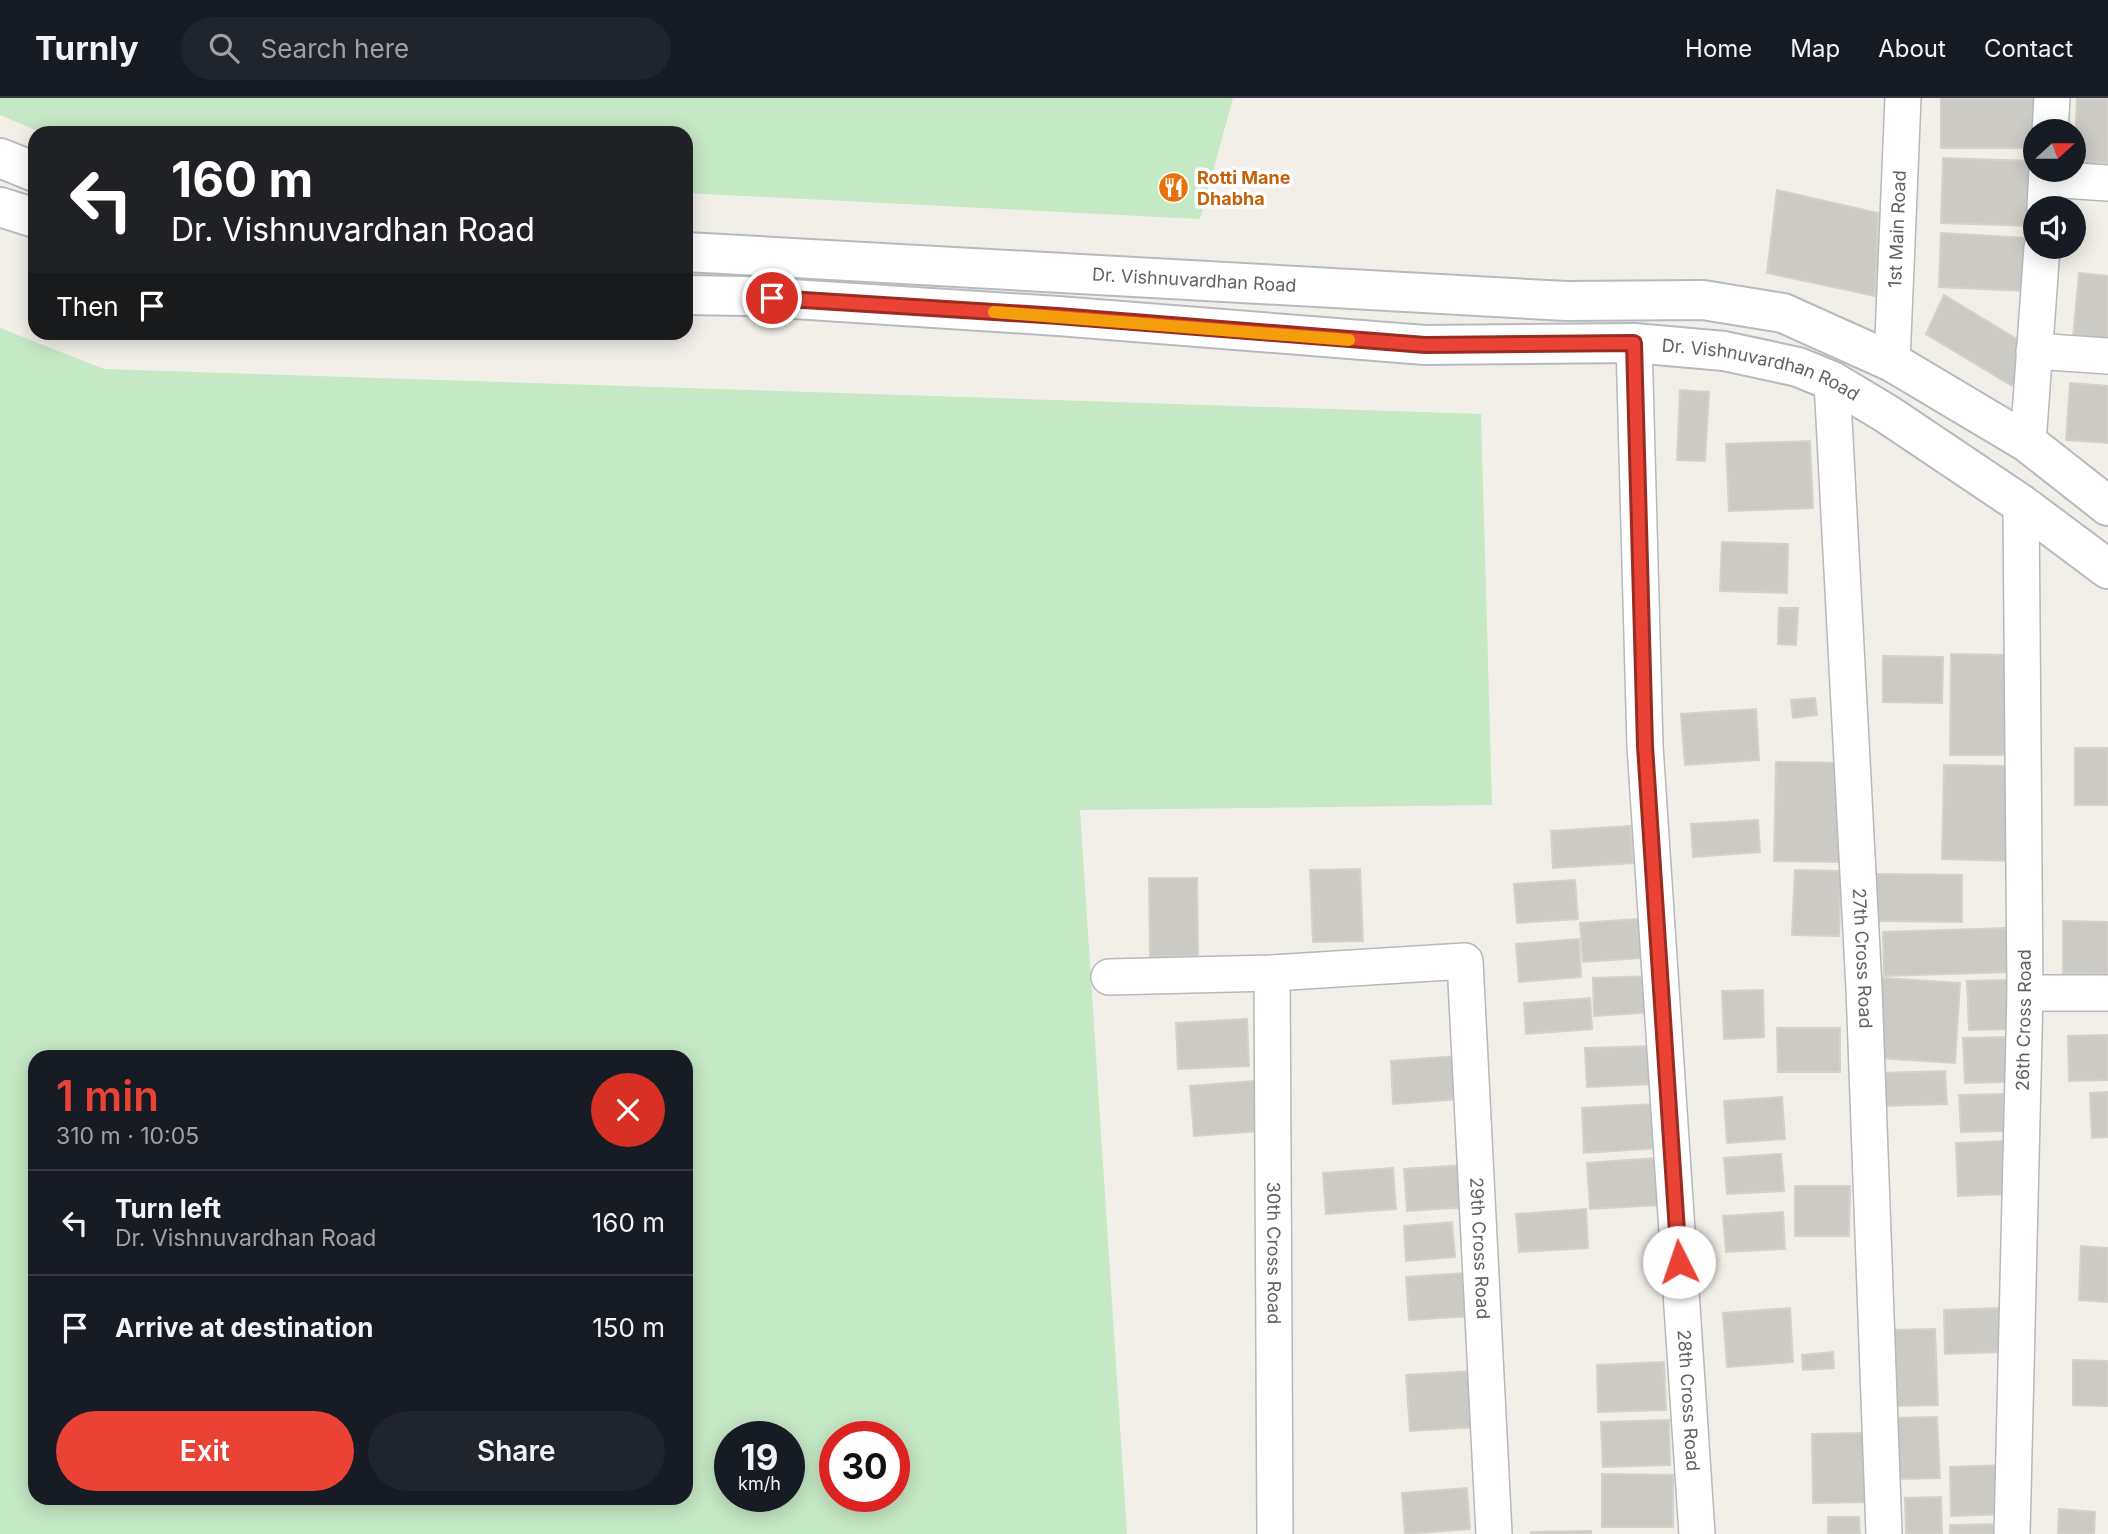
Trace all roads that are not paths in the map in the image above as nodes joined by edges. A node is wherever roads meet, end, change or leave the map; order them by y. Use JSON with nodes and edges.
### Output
{"nodes":[{"id":1,"x":1903,"y":98,"type":"edge"},
{"id":2,"x":2052,"y":98,"type":"edge"},
{"id":3,"x":2051,"y":119,"type":"edge"},
{"id":4,"x":0,"y":158,"type":"edge"},
{"id":5,"x":28,"y":169,"type":"edge"},
{"id":6,"x":2108,"y":183,"type":"edge"},
{"id":7,"x":2046,"y":186,"type":"edge"},
{"id":8,"x":0,"y":207,"type":"edge"},
{"id":9,"x":28,"y":216,"type":"edge"},
{"id":10,"x":693,"y":252,"type":"edge"},
{"id":11,"x":2041,"y":259,"type":"edge"},
{"id":12,"x":693,"y":295,"type":"edge"},
{"id":13,"x":1634,"y":343,"type":"junction"},
{"id":14,"x":2034,"y":351,"type":"junction"},
{"id":15,"x":2108,"y":356,"type":"edge"},
{"id":16,"x":1892,"y":362,"type":"junction"},
{"id":17,"x":1832,"y":380,"type":"junction"},
{"id":18,"x":2035,"y":449,"type":"junction"},
{"id":19,"x":2018,"y":502,"type":"junction"},
{"id":20,"x":2108,"y":506,"type":"edge"},
{"id":21,"x":2108,"y":569,"type":"edge"},
{"id":22,"x":1272,"y":973,"type":"junction"},
{"id":23,"x":1109,"y":978,"type":"dead end"},
{"id":24,"x":2025,"y":993,"type":"junction"},
{"id":25,"x":2108,"y":993,"type":"edge"},
{"id":26,"x":1275,"y":1534,"type":"edge"},
{"id":27,"x":1494,"y":1534,"type":"edge"},
{"id":28,"x":1697,"y":1534,"type":"edge"},
{"id":29,"x":1884,"y":1534,"type":"edge"},
{"id":30,"x":2012,"y":1534,"type":"edge"}],
"edges":[{"from":1,"to":16,"type":"street","name":"1st Main Road"},
{"from":2,"to":3,"type":"street"},
{"from":4,"to":5,"type":"main road"},
{"from":6,"to":7,"type":"street"},
{"from":8,"to":9,"type":"main road"},
{"from":10,"to":16,"type":"main road","name":"Dr. Vishnuvardhan Road"},
{"from":11,"to":14,"type":"street"},
{"from":12,"to":13,"type":"main road","name":"Dr. Vishnuvardhan Road"},
{"from":13,"to":17,"type":"main road","name":"Dr. Vishnuvardhan Road"},
{"from":13,"to":28,"type":"street","name":"28th Cross Road"},
{"from":14,"to":15,"type":"street"},
{"from":14,"to":18,"type":"street"},
{"from":16,"to":18,"type":"main road","name":"Dr. Vishnuvardhan Road"},
{"from":17,"to":19,"type":"main road","name":"Dr. Vishnuvardhan Road"},
{"from":17,"to":29,"type":"street","name":"27th Cross Road"},
{"from":18,"to":19,"type":"main road"},
{"from":18,"to":20,"type":"main road","name":"Dr. Vishnuvardhan Road"},
{"from":19,"to":21,"type":"main road","name":"Dr. Vishnuvardhan Road"},
{"from":19,"to":24,"type":"street","name":"26th Cross Road"},
{"from":22,"to":23,"type":"street"},
{"from":22,"to":26,"type":"street","name":"30th Cross Road"},
{"from":22,"to":27,"type":"street","name":"29th Cross Road"},
{"from":24,"to":25,"type":"street"},
{"from":24,"to":30,"type":"street","name":"26th Cross Road"}]}
